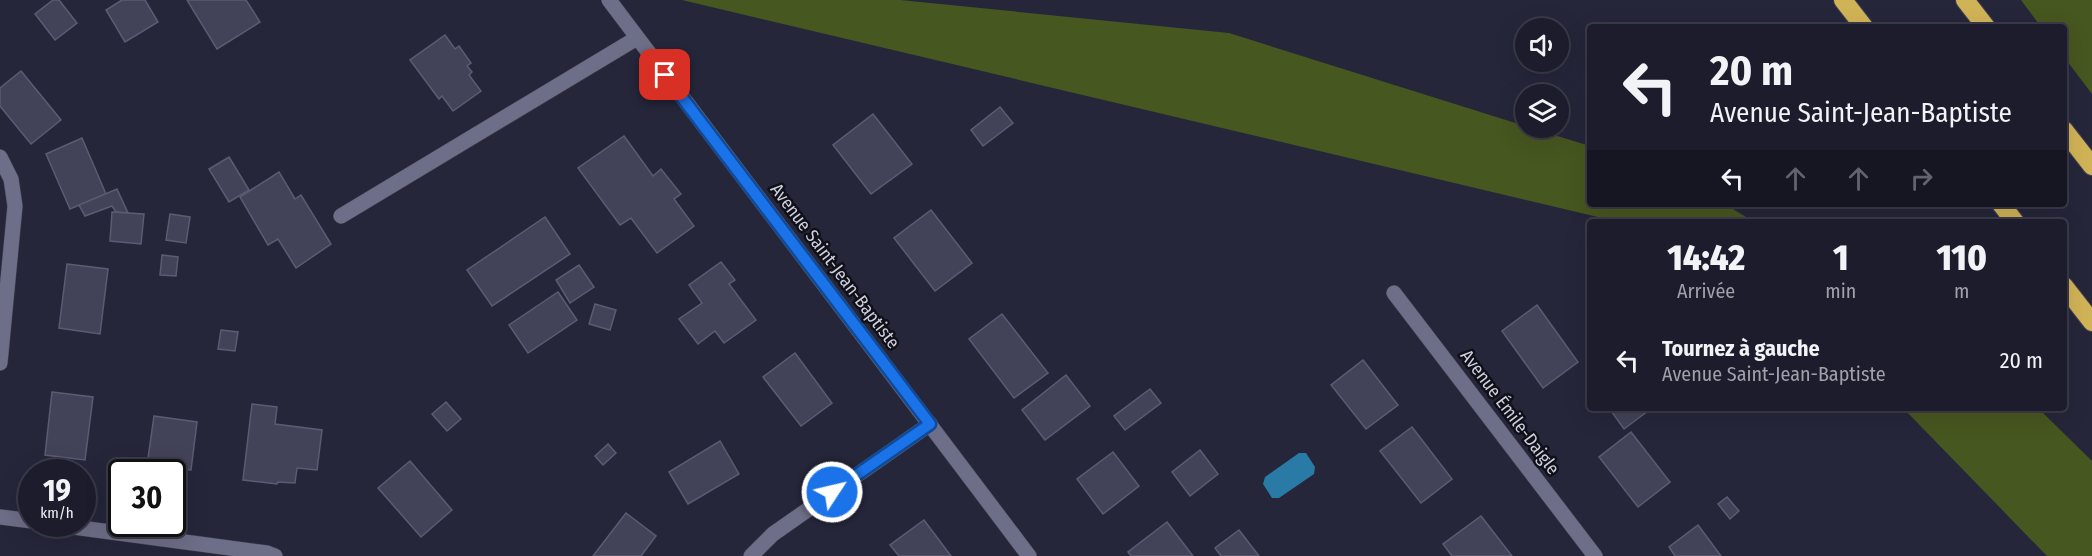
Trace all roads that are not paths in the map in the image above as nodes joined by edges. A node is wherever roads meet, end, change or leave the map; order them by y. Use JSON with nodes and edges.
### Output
{"nodes":[{"id":1,"x":609,"y":0,"type":"edge"},
{"id":2,"x":1843,"y":0,"type":"edge"},
{"id":3,"x":1965,"y":0,"type":"edge"},
{"id":4,"x":1862,"y":24,"type":"edge"},
{"id":5,"x":1984,"y":24,"type":"edge"},
{"id":6,"x":638,"y":38,"type":"junction"},
{"id":7,"x":2067,"y":134,"type":"edge"},
{"id":8,"x":0,"y":157,"type":"edge"},
{"id":9,"x":2092,"y":166,"type":"edge"},
{"id":10,"x":2003,"y":207,"type":"edge"},
{"id":11,"x":340,"y":216,"type":"dead end"},
{"id":12,"x":2013,"y":219,"type":"edge"},
{"id":13,"x":2067,"y":290,"type":"edge"},
{"id":14,"x":1394,"y":292,"type":"dead end"},
{"id":15,"x":2092,"y":322,"type":"edge"},
{"id":16,"x":0,"y":363,"type":"edge"},
{"id":17,"x":930,"y":424,"type":"junction"},
{"id":18,"x":0,"y":517,"type":"edge"},
{"id":19,"x":18,"y":519,"type":"edge"},
{"id":20,"x":96,"y":530,"type":"edge"},
{"id":21,"x":275,"y":556,"type":"edge"},
{"id":22,"x":751,"y":556,"type":"edge"},
{"id":23,"x":1029,"y":556,"type":"edge"},
{"id":24,"x":1595,"y":556,"type":"edge"}],
"edges":[{"from":1,"to":6,"type":"street","name":"Avenue Saint-Jean-Baptiste"},
{"from":2,"to":4,"type":"highway"},
{"from":3,"to":5,"type":"highway"},
{"from":6,"to":11,"type":"street"},
{"from":6,"to":17,"type":"street","name":"Avenue Saint-Jean-Baptiste"},
{"from":7,"to":9,"type":"highway"},
{"from":8,"to":16,"type":"street"},
{"from":10,"to":12,"type":"highway"},
{"from":13,"to":15,"type":"highway"},
{"from":14,"to":24,"type":"street","name":"Avenue Émile-Daigle"},
{"from":17,"to":22,"type":"street"},
{"from":17,"to":23,"type":"street","name":"Avenue Saint-Jean-Baptiste"},
{"from":18,"to":19,"type":"street"},
{"from":20,"to":21,"type":"street"}]}
